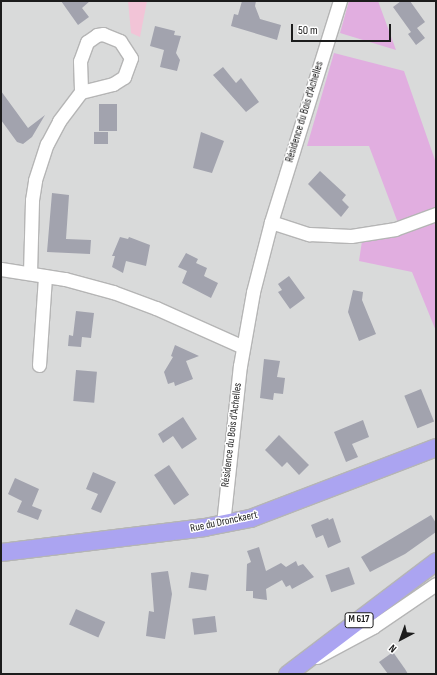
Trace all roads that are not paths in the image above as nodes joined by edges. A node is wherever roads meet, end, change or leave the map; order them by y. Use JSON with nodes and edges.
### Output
{"nodes":[{"id":1,"x":340,"y":1,"type":"edge"},
{"id":2,"x":81,"y":92,"type":"junction"},
{"id":3,"x":436,"y":214,"type":"edge"},
{"id":4,"x":271,"y":222,"type":"junction"},
{"id":5,"x":1,"y":269,"type":"edge"},
{"id":6,"x":30,"y":273,"type":"junction"},
{"id":7,"x":45,"y":276,"type":"junction"},
{"id":8,"x":243,"y":347,"type":"junction"},
{"id":9,"x":39,"y":365,"type":"dead end"},
{"id":10,"x":436,"y":447,"type":"edge"},
{"id":11,"x":222,"y":524,"type":"junction"},
{"id":12,"x":1,"y":552,"type":"edge"},
{"id":13,"x":436,"y":561,"type":"edge"},
{"id":14,"x":436,"y":567,"type":"edge"},
{"id":15,"x":419,"y":576,"type":"junction"},
{"id":16,"x":436,"y":584,"type":"edge"},
{"id":17,"x":293,"y":670,"type":"edge"}],
"edges":[{"from":1,"to":4,"type":"street","name":"Résidence du Bois d'Achelles"},
{"from":2,"to":2,"type":"street"},
{"from":2,"to":6,"type":"street"},
{"from":3,"to":4,"type":"street"},
{"from":4,"to":8,"type":"street","name":"Résidence du Bois d'Achelles"},
{"from":5,"to":6,"type":"street"},
{"from":6,"to":7,"type":"street"},
{"from":7,"to":8,"type":"street"},
{"from":7,"to":9,"type":"street"},
{"from":8,"to":11,"type":"street","name":"Résidence du Bois d'Achelles"},
{"from":10,"to":11,"type":"main road","name":"Rue du Dronckaert"},
{"from":11,"to":12,"type":"main road","name":"Rue du Dronckaert"},
{"from":13,"to":15,"type":"main road","number":"M 617"},
{"from":14,"to":15,"type":"main road","number":"M 617"},
{"from":15,"to":17,"type":"main road","number":"M 617"},
{"from":16,"to":17,"type":"street"}]}
